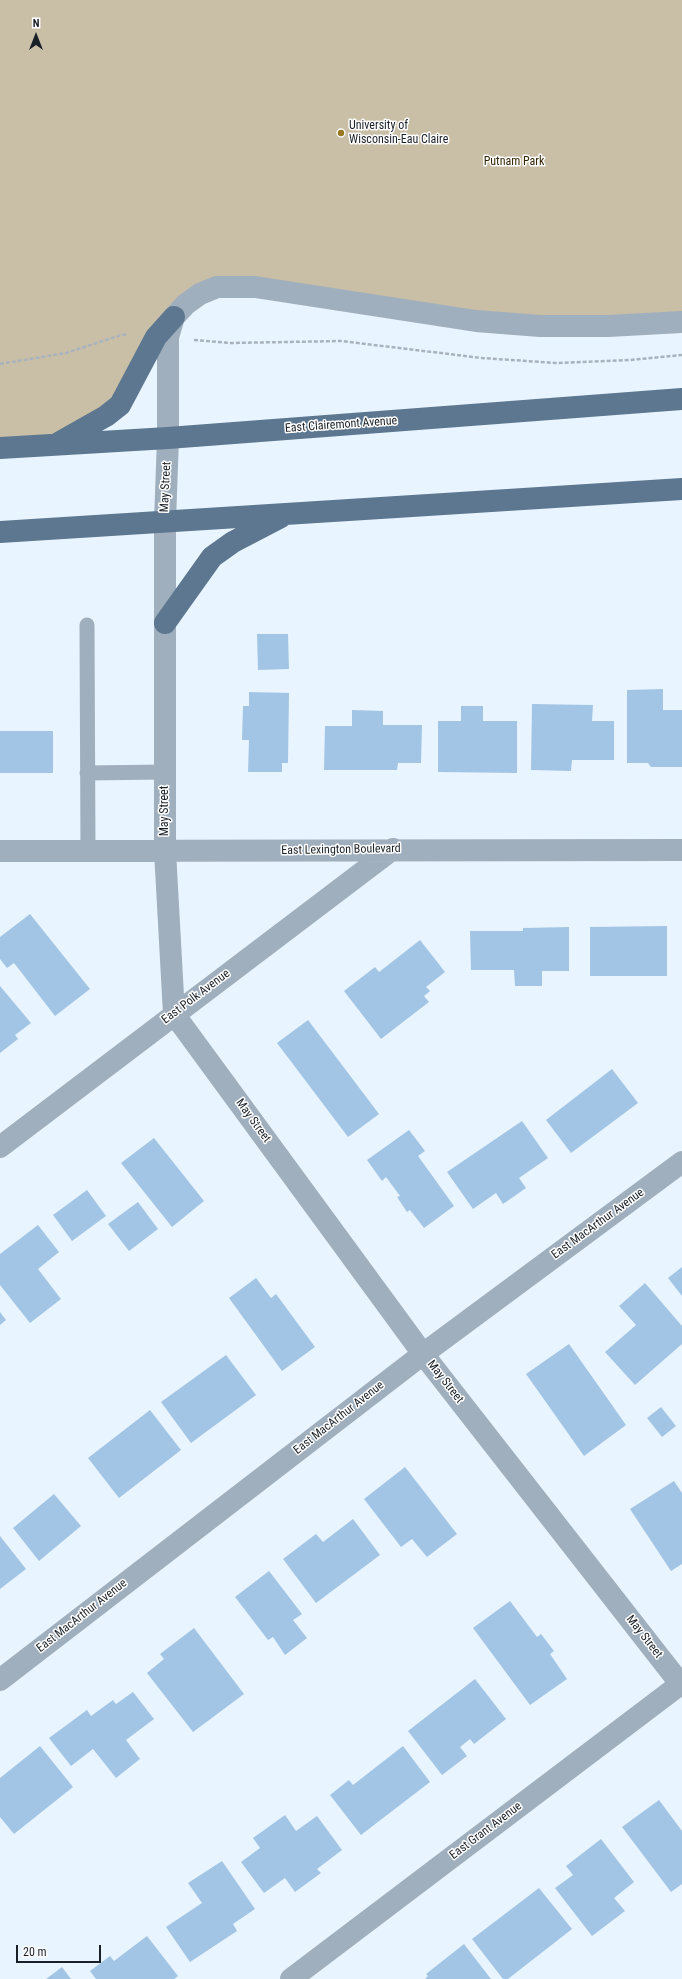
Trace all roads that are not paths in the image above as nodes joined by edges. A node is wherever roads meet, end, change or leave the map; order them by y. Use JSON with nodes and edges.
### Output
{"nodes":[{"id":1,"x":682,"y":322,"type":"edge"},
{"id":2,"x":166,"y":330,"type":"junction"},
{"id":3,"x":682,"y":399,"type":"edge"},
{"id":4,"x":168,"y":438,"type":"junction"},
{"id":5,"x":56,"y":444,"type":"junction"},
{"id":6,"x":0,"y":448,"type":"edge"},
{"id":7,"x":682,"y":489,"type":"edge"},
{"id":8,"x":288,"y":514,"type":"junction"},
{"id":9,"x":165,"y":521,"type":"junction"},
{"id":10,"x":0,"y":532,"type":"edge"},
{"id":11,"x":165,"y":623,"type":"junction"},
{"id":12,"x":87,"y":625,"type":"dead end"},
{"id":13,"x":165,"y":772,"type":"junction"},
{"id":14,"x":87,"y":773,"type":"junction"},
{"id":15,"x":392,"y":849,"type":"junction"},
{"id":16,"x":682,"y":850,"type":"edge"},
{"id":17,"x":0,"y":851,"type":"edge"},
{"id":18,"x":88,"y":851,"type":"junction"},
{"id":19,"x":165,"y":851,"type":"junction"},
{"id":20,"x":174,"y":1014,"type":"junction"},
{"id":21,"x":0,"y":1147,"type":"edge"},
{"id":22,"x":682,"y":1162,"type":"edge"},
{"id":23,"x":423,"y":1354,"type":"junction"},
{"id":24,"x":0,"y":1680,"type":"edge"},
{"id":25,"x":682,"y":1684,"type":"edge"},
{"id":26,"x":291,"y":1979,"type":"edge"}],
"edges":[{"from":1,"to":2,"type":"street"},
{"from":2,"to":4,"type":"street","name":"May Street"},
{"from":2,"to":5,"type":"main road"},
{"from":3,"to":4,"type":"main road","name":"East Clairemont Avenue"},
{"from":4,"to":5,"type":"main road","name":"East Clairemont Avenue"},
{"from":4,"to":9,"type":"street","name":"May Street"},
{"from":5,"to":6,"type":"main road","name":"East Clairemont Avenue"},
{"from":7,"to":8,"type":"main road"},
{"from":8,"to":9,"type":"main road"},
{"from":8,"to":11,"type":"main road"},
{"from":9,"to":10,"type":"main road"},
{"from":9,"to":11,"type":"street","name":"May Street"},
{"from":11,"to":13,"type":"street","name":"May Street"},
{"from":12,"to":14,"type":"lane"},
{"from":13,"to":14,"type":"lane"},
{"from":13,"to":19,"type":"street","name":"May Street"},
{"from":14,"to":18,"type":"lane"},
{"from":15,"to":16,"type":"street","name":"East Lexington Boulevard"},
{"from":15,"to":19,"type":"street","name":"East Lexington Boulevard"},
{"from":15,"to":20,"type":"street","name":"East Polk Avenue"},
{"from":17,"to":18,"type":"street","name":"East Lexington Boulevard"},
{"from":18,"to":19,"type":"street","name":"East Lexington Boulevard"},
{"from":19,"to":20,"type":"street","name":"May Street"},
{"from":20,"to":21,"type":"street","name":"East Polk Avenue"},
{"from":20,"to":23,"type":"street","name":"May Street"},
{"from":22,"to":23,"type":"street","name":"East MacArthur Avenue"},
{"from":23,"to":24,"type":"street","name":"East MacArthur Avenue"},
{"from":23,"to":25,"type":"street","name":"May Street"},
{"from":25,"to":26,"type":"street","name":"East Grant Avenue"}]}
